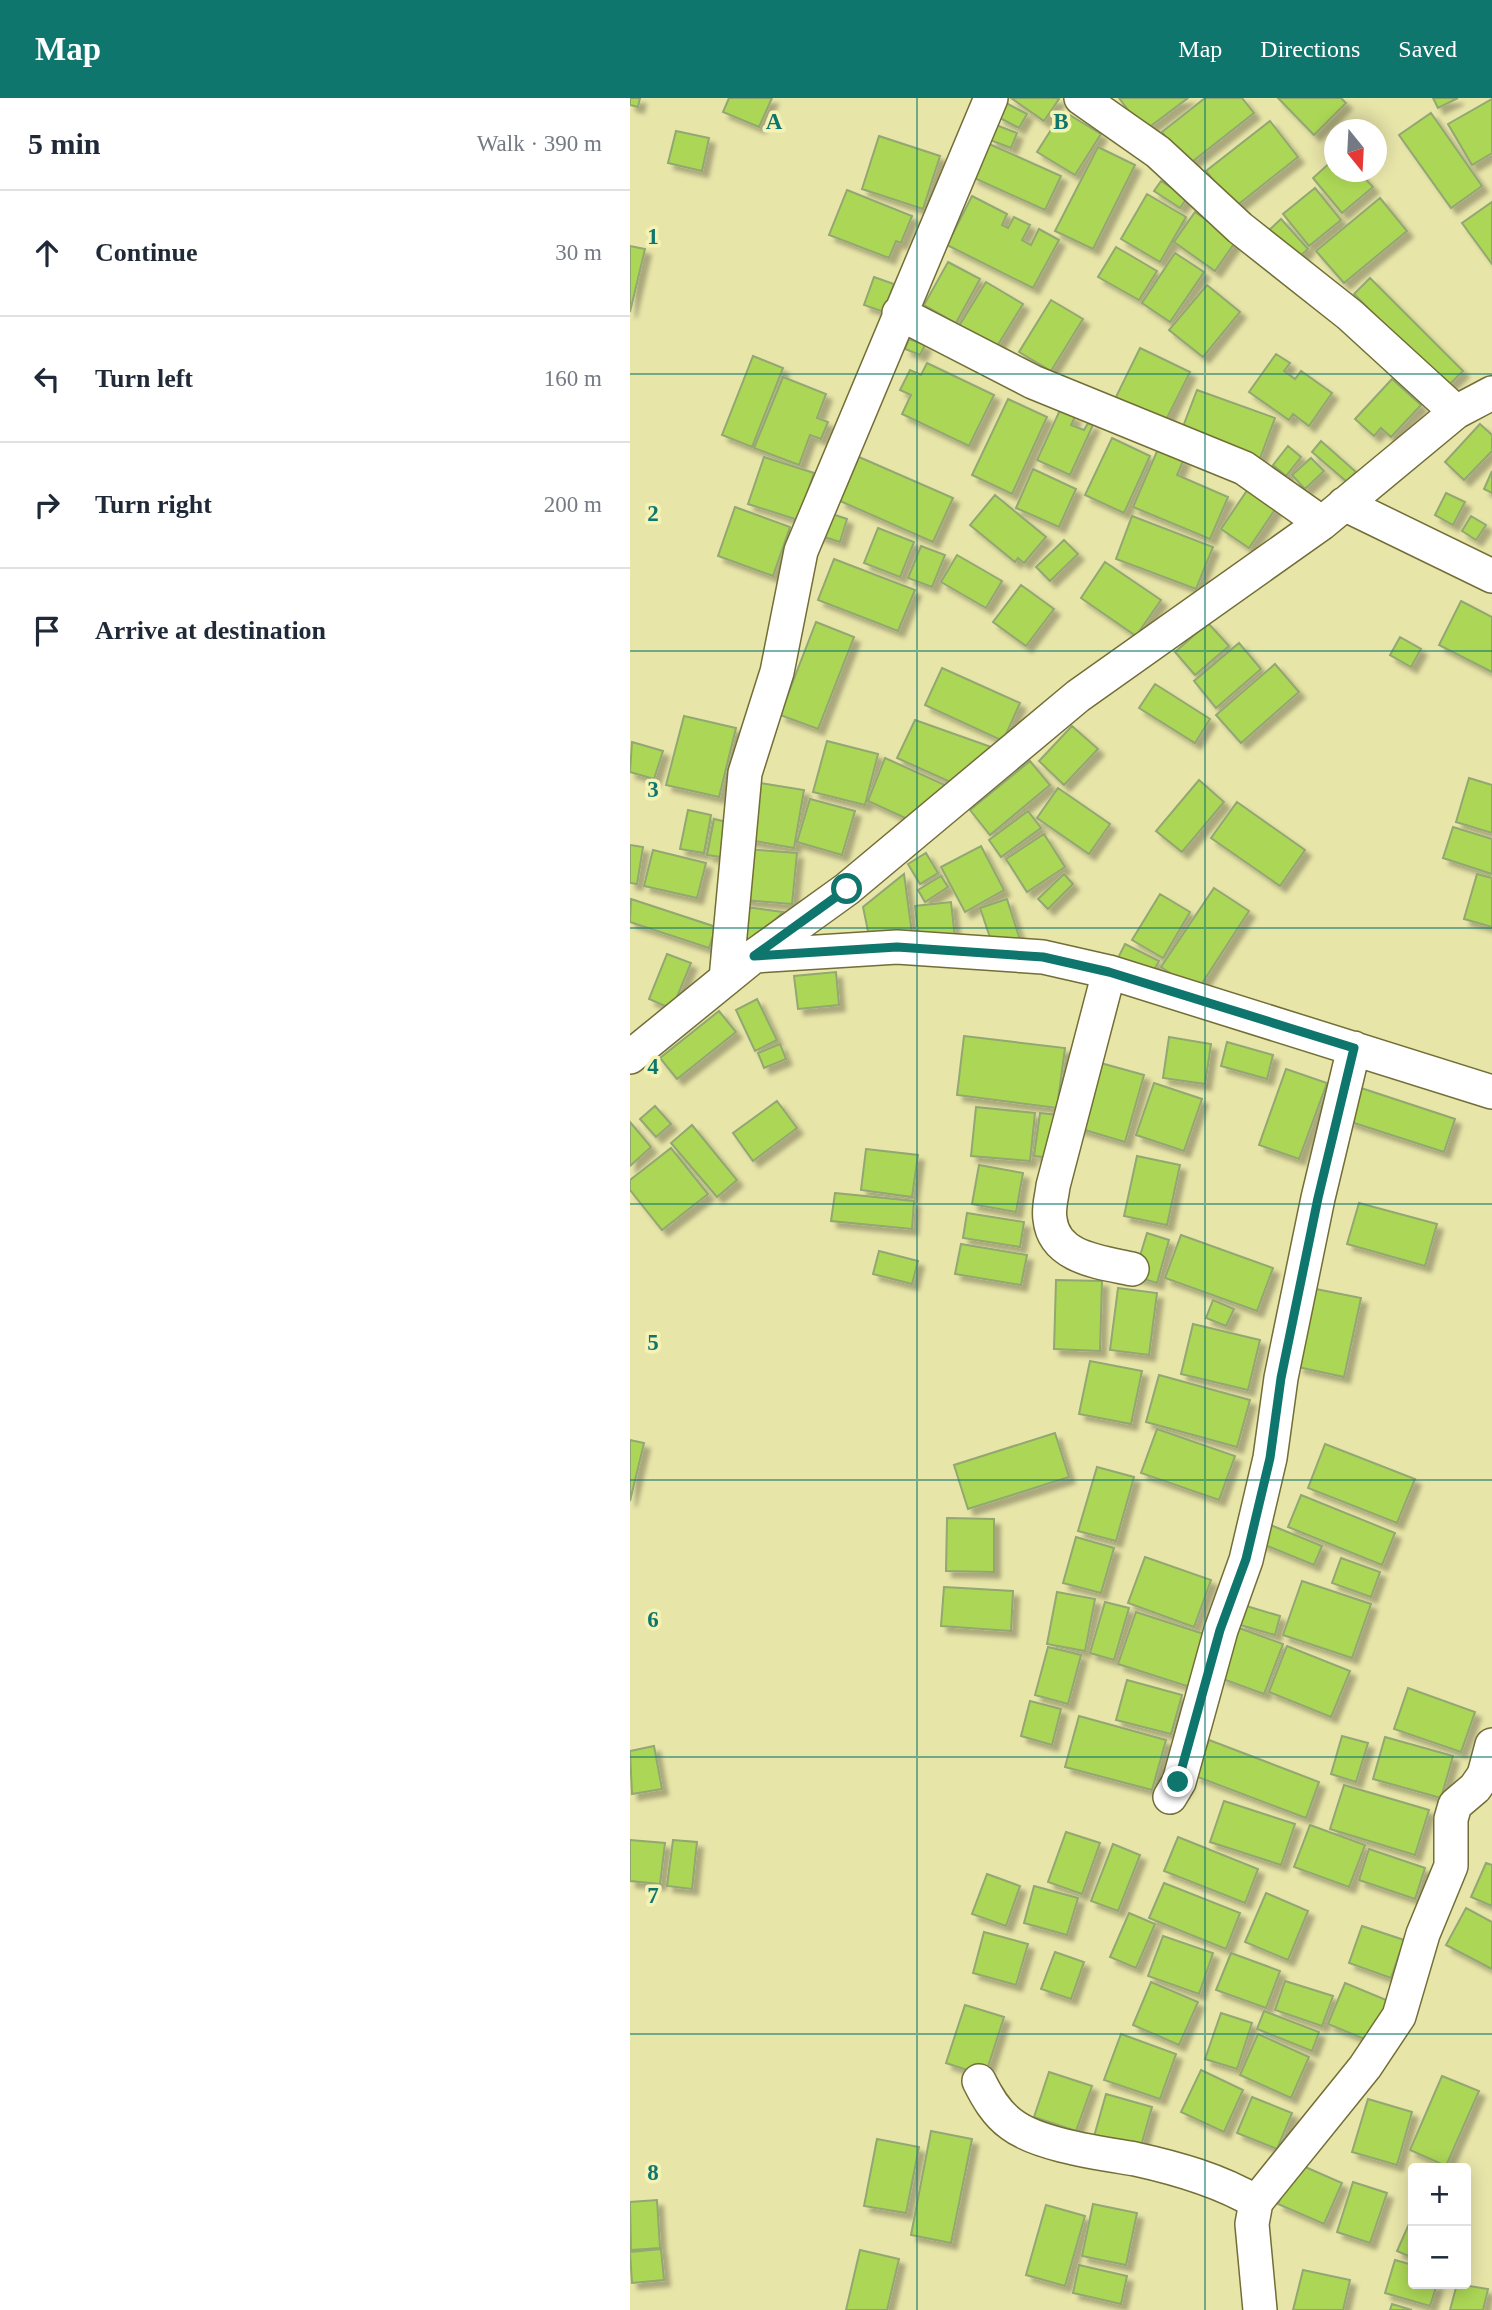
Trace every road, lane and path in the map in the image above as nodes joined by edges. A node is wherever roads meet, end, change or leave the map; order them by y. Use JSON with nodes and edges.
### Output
{"nodes":[{"id":1,"x":991,"y":98,"type":"edge"},
{"id":2,"x":1081,"y":98,"type":"edge"},
{"id":3,"x":899,"y":313,"type":"junction"},
{"id":4,"x":1492,"y":393,"type":"edge"},
{"id":5,"x":1456,"y":412,"type":"junction"},
{"id":6,"x":1333,"y":514,"type":"junction"},
{"id":7,"x":1492,"y":576,"type":"edge"},
{"id":8,"x":754,"y":956,"type":"junction"},
{"id":9,"x":1109,"y":972,"type":"junction"},
{"id":10,"x":726,"y":979,"type":"junction"},
{"id":11,"x":1354,"y":1048,"type":"junction"},
{"id":12,"x":630,"y":1057,"type":"edge"},
{"id":13,"x":1492,"y":1092,"type":"edge"},
{"id":14,"x":1132,"y":1269,"type":"dead end"},
{"id":15,"x":1492,"y":1745,"type":"edge"},
{"id":16,"x":1170,"y":1797,"type":"dead end"},
{"id":17,"x":979,"y":2081,"type":"dead end"},
{"id":18,"x":1256,"y":2202,"type":"junction"},
{"id":19,"x":1260,"y":2310,"type":"edge"}],
"edges":[{"from":1,"to":3,"type":"street"},
{"from":2,"to":5,"type":"street"},
{"from":3,"to":6,"type":"street"},
{"from":3,"to":10,"type":"street"},
{"from":4,"to":5,"type":"street"},
{"from":5,"to":6,"type":"street"},
{"from":6,"to":7,"type":"street"},
{"from":6,"to":8,"type":"street"},
{"from":8,"to":9,"type":"street"},
{"from":8,"to":10,"type":"street"},
{"from":9,"to":11,"type":"street"},
{"from":9,"to":14,"type":"street"},
{"from":10,"to":12,"type":"street"},
{"from":11,"to":13,"type":"street"},
{"from":11,"to":16,"type":"street"},
{"from":15,"to":18,"type":"street"},
{"from":17,"to":18,"type":"street"},
{"from":18,"to":19,"type":"street"}]}
